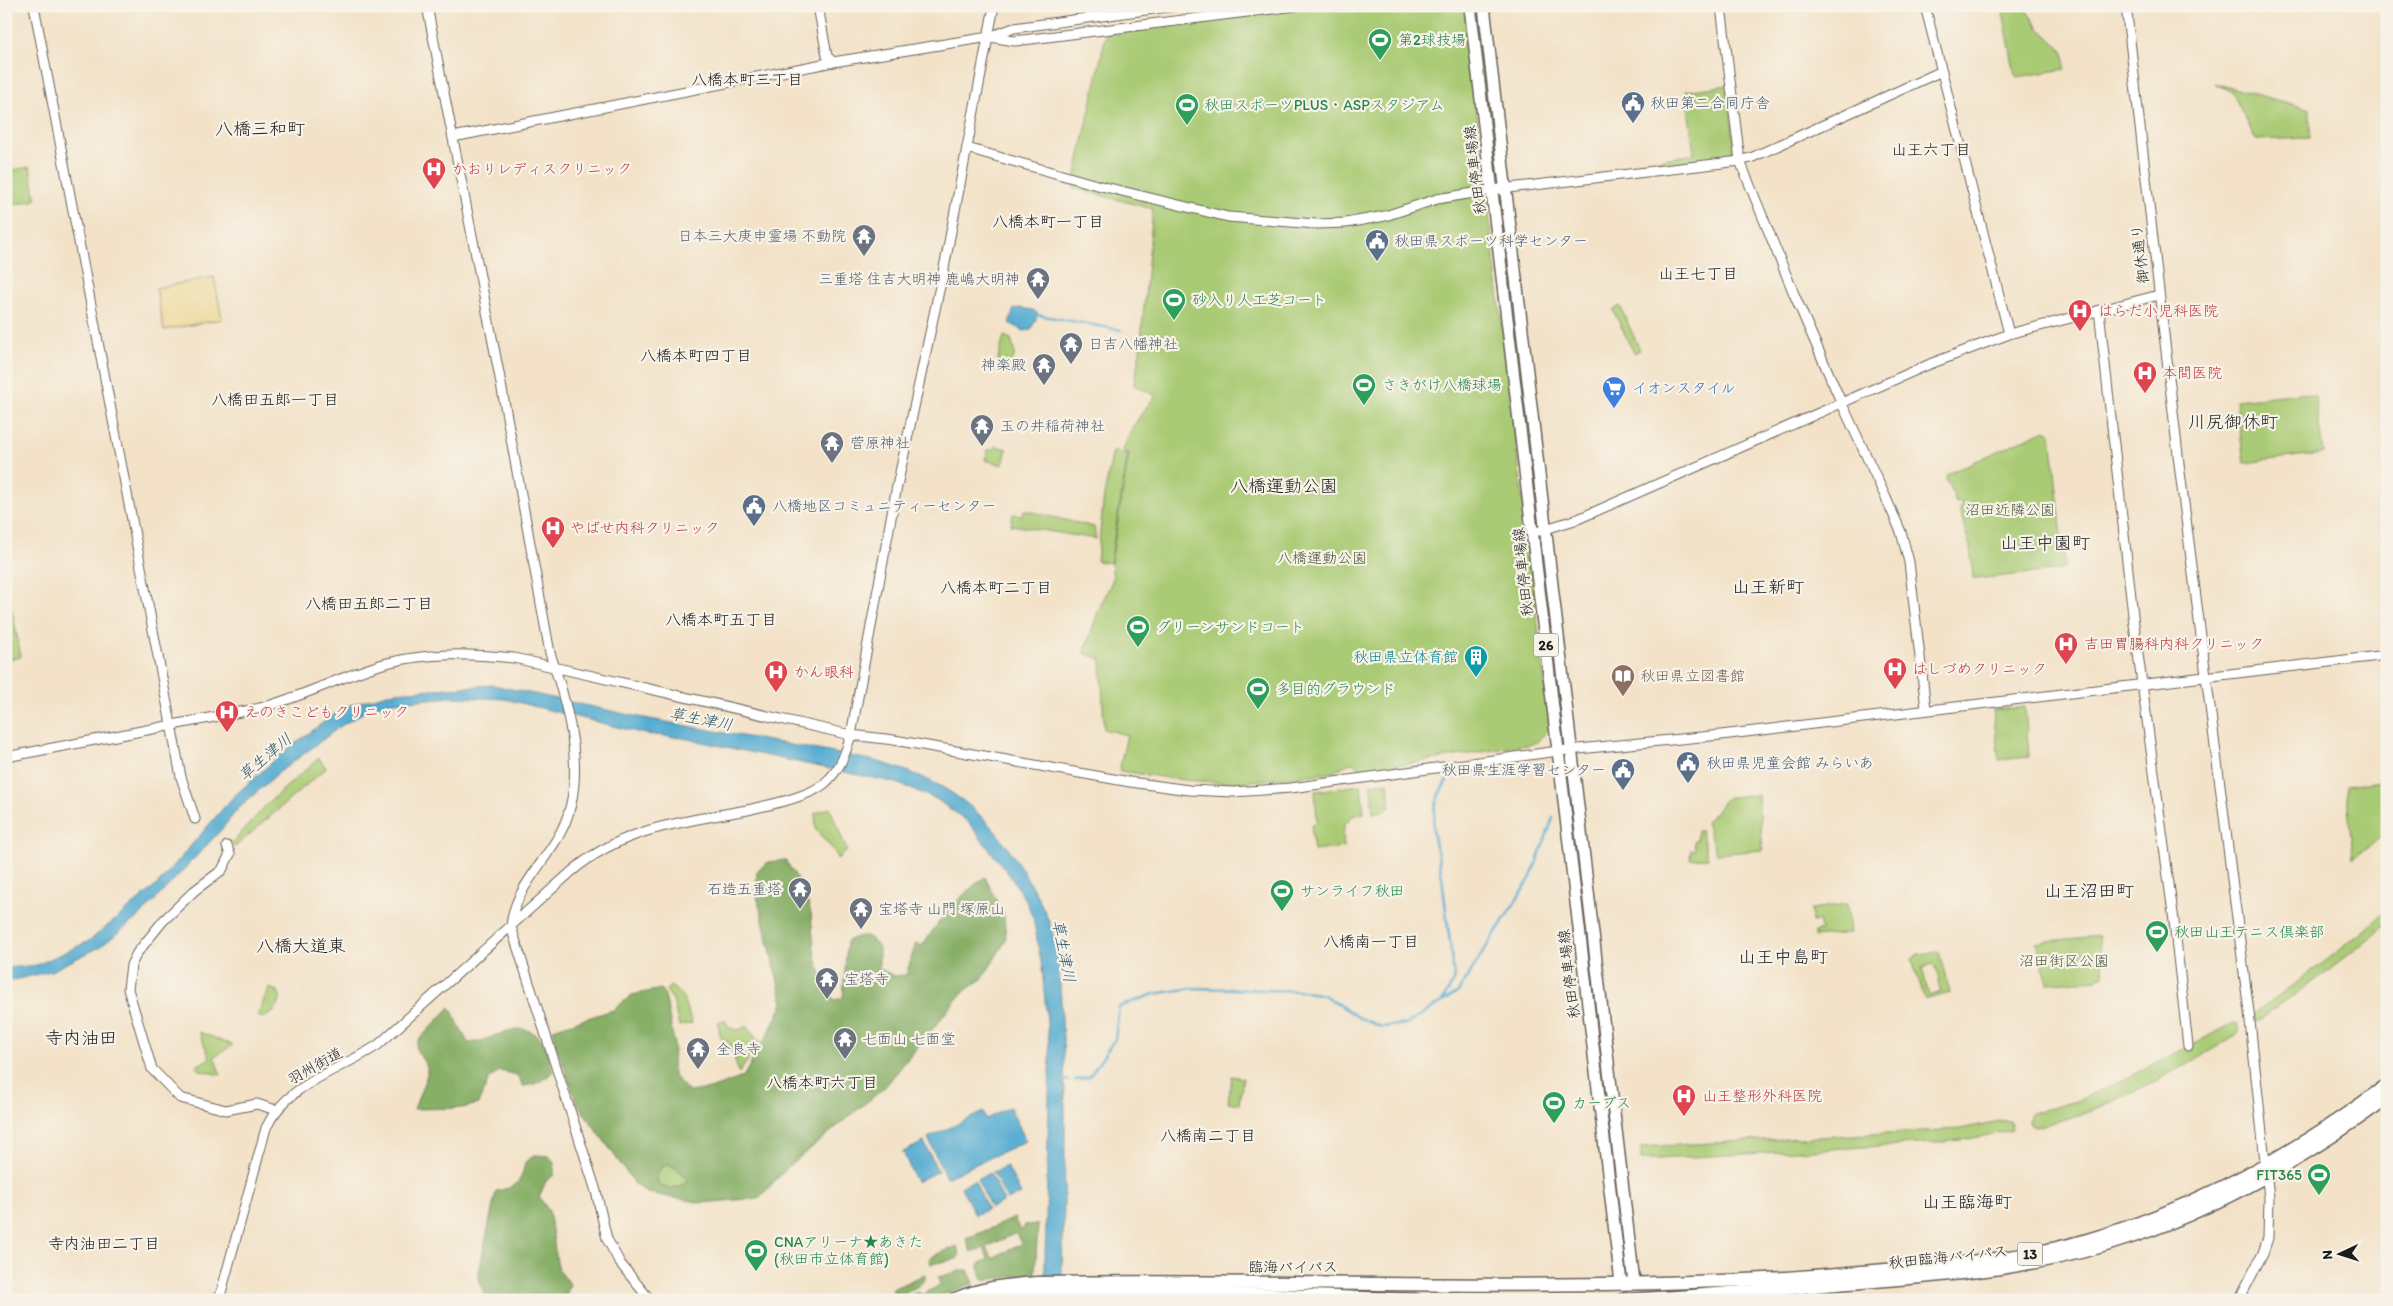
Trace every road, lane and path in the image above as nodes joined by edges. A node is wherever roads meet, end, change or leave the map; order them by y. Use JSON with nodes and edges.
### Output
{"nodes":[{"id":1,"x":34,"y":6,"type":"edge"},
{"id":2,"x":427,"y":6,"type":"edge"},
{"id":3,"x":818,"y":6,"type":"edge"},
{"id":4,"x":994,"y":6,"type":"edge"},
{"id":5,"x":1175,"y":6,"type":"edge"},
{"id":6,"x":1295,"y":6,"type":"edge"},
{"id":7,"x":1470,"y":6,"type":"edge"},
{"id":8,"x":1484,"y":6,"type":"edge"},
{"id":9,"x":1721,"y":6,"type":"edge"},
{"id":10,"x":1925,"y":6,"type":"edge"},
{"id":11,"x":2126,"y":6,"type":"edge"},
{"id":12,"x":990,"y":37,"type":"junction"},
{"id":13,"x":833,"y":62,"type":"junction"},
{"id":14,"x":1942,"y":71,"type":"junction"},
{"id":15,"x":452,"y":138,"type":"junction"},
{"id":16,"x":967,"y":148,"type":"junction"},
{"id":17,"x":1740,"y":161,"type":"junction"},
{"id":18,"x":1505,"y":189,"type":"junction"},
{"id":19,"x":1492,"y":190,"type":"junction"},
{"id":20,"x":2159,"y":295,"type":"junction"},
{"id":21,"x":2099,"y":310,"type":"junction"},
{"id":22,"x":2009,"y":334,"type":"junction"},
{"id":23,"x":1842,"y":404,"type":"junction"},
{"id":24,"x":1546,"y":530,"type":"junction"},
{"id":25,"x":1533,"y":532,"type":"junction"},
{"id":26,"x":2387,"y":655,"type":"edge"},
{"id":27,"x":555,"y":669,"type":"junction"},
{"id":28,"x":2205,"y":677,"type":"junction"},
{"id":29,"x":2142,"y":684,"type":"junction"},
{"id":30,"x":1926,"y":709,"type":"junction"},
{"id":31,"x":172,"y":726,"type":"junction"},
{"id":32,"x":850,"y":739,"type":"junction"},
{"id":33,"x":1572,"y":749,"type":"junction"},
{"id":34,"x":1558,"y":751,"type":"junction"},
{"id":35,"x":6,"y":757,"type":"edge"},
{"id":36,"x":195,"y":819,"type":"dead end"},
{"id":37,"x":227,"y":846,"type":"dead end"},
{"id":38,"x":511,"y":927,"type":"junction"},
{"id":39,"x":2188,"y":1046,"type":"dead end"},
{"id":40,"x":2387,"y":1086,"type":"edge"},
{"id":41,"x":2387,"y":1098,"type":"edge"},
{"id":42,"x":276,"y":1110,"type":"junction"},
{"id":43,"x":2266,"y":1169,"type":"junction"},
{"id":44,"x":1628,"y":1283,"type":"junction"},
{"id":45,"x":1067,"y":1288,"type":"junction"},
{"id":46,"x":1038,"y":1289,"type":"junction"},
{"id":47,"x":219,"y":1300,"type":"edge"},
{"id":48,"x":650,"y":1300,"type":"edge"},
{"id":49,"x":953,"y":1300,"type":"edge"},
{"id":50,"x":982,"y":1300,"type":"edge"},
{"id":51,"x":1416,"y":1300,"type":"edge"},
{"id":52,"x":1623,"y":1300,"type":"edge"},
{"id":53,"x":1638,"y":1300,"type":"edge"},
{"id":54,"x":2239,"y":1300,"type":"edge"}],
"edges":[{"from":1,"to":31,"type":"street"},
{"from":2,"to":15,"type":"street"},
{"from":3,"to":13,"type":"street"},
{"from":4,"to":12,"type":"street"},
{"from":5,"to":12,"type":"street"},
{"from":6,"to":12,"type":"street"},
{"from":7,"to":19,"type":"main road","name":"秋田停車場線","number":"26"},
{"from":8,"to":18,"type":"main road","name":"秋田停車場線","number":"26"},
{"from":9,"to":17,"type":"street"},
{"from":10,"to":14,"type":"street"},
{"from":11,"to":20,"type":"street","name":"御休通り"},
{"from":12,"to":13,"type":"street"},
{"from":12,"to":16,"type":"street"},
{"from":13,"to":15,"type":"street"},
{"from":14,"to":17,"type":"street"},
{"from":14,"to":22,"type":"street"},
{"from":15,"to":27,"type":"street"},
{"from":16,"to":19,"type":"street"},
{"from":16,"to":32,"type":"street"},
{"from":17,"to":18,"type":"street"},
{"from":17,"to":23,"type":"street"},
{"from":18,"to":19,"type":"street"},
{"from":18,"to":24,"type":"main road","name":"秋田停車場線","number":"26"},
{"from":19,"to":25,"type":"main road","name":"秋田停車場線","number":"26"},
{"from":20,"to":21,"type":"street"},
{"from":20,"to":28,"type":"street","name":"御休通り"},
{"from":21,"to":22,"type":"street"},
{"from":21,"to":29,"type":"street"},
{"from":22,"to":23,"type":"street"},
{"from":23,"to":24,"type":"street"},
{"from":23,"to":30,"type":"street"},
{"from":24,"to":25,"type":"street"},
{"from":24,"to":33,"type":"main road","name":"秋田停車場線","number":"26"},
{"from":25,"to":34,"type":"main road","name":"秋田停車場線","number":"26"},
{"from":26,"to":28,"type":"street"},
{"from":27,"to":31,"type":"street"},
{"from":27,"to":32,"type":"street"},
{"from":27,"to":38,"type":"street"},
{"from":28,"to":29,"type":"street"},
{"from":28,"to":43,"type":"street","name":"御休通り"},
{"from":29,"to":30,"type":"street"},
{"from":29,"to":39,"type":"street"},
{"from":30,"to":33,"type":"street"},
{"from":31,"to":35,"type":"street"},
{"from":31,"to":36,"type":"street"},
{"from":32,"to":34,"type":"street"},
{"from":32,"to":38,"type":"street","name":"羽州街道"},
{"from":33,"to":34,"type":"street"},
{"from":33,"to":44,"type":"main road","name":"秋田停車場線","number":"26"},
{"from":34,"to":44,"type":"main road","name":"秋田停車場線","number":"26"},
{"from":37,"to":42,"type":"street"},
{"from":38,"to":42,"type":"street","name":"羽州街道"},
{"from":38,"to":48,"type":"street"},
{"from":40,"to":43,"type":"highway","name":"秋田臨海バイパス","number":"13"},
{"from":41,"to":43,"type":"highway","name":"秋田臨海バイパス","number":"13"},
{"from":42,"to":47,"type":"street","name":"羽州街道"},
{"from":43,"to":44,"type":"highway","name":"秋田臨海バイパス","number":"13"},
{"from":43,"to":53,"type":"highway","name":"秋田臨海バイパス","number":"13"},
{"from":43,"to":54,"type":"street","name":"御休通り"},
{"from":44,"to":45,"type":"highway","name":"臨海バイパス"},
{"from":44,"to":52,"type":"highway"},
{"from":44,"to":53,"type":"highway"},
{"from":45,"to":46,"type":"highway","name":"臨海バイパス"},
{"from":45,"to":51,"type":"highway","name":"臨海バイパス"},
{"from":46,"to":49,"type":"highway","name":"臨海バイパス"},
{"from":46,"to":50,"type":"highway","name":"臨海バイパス"},
{"from":52,"to":53,"type":"highway","name":"秋田臨海バイパス","number":"13"}]}
